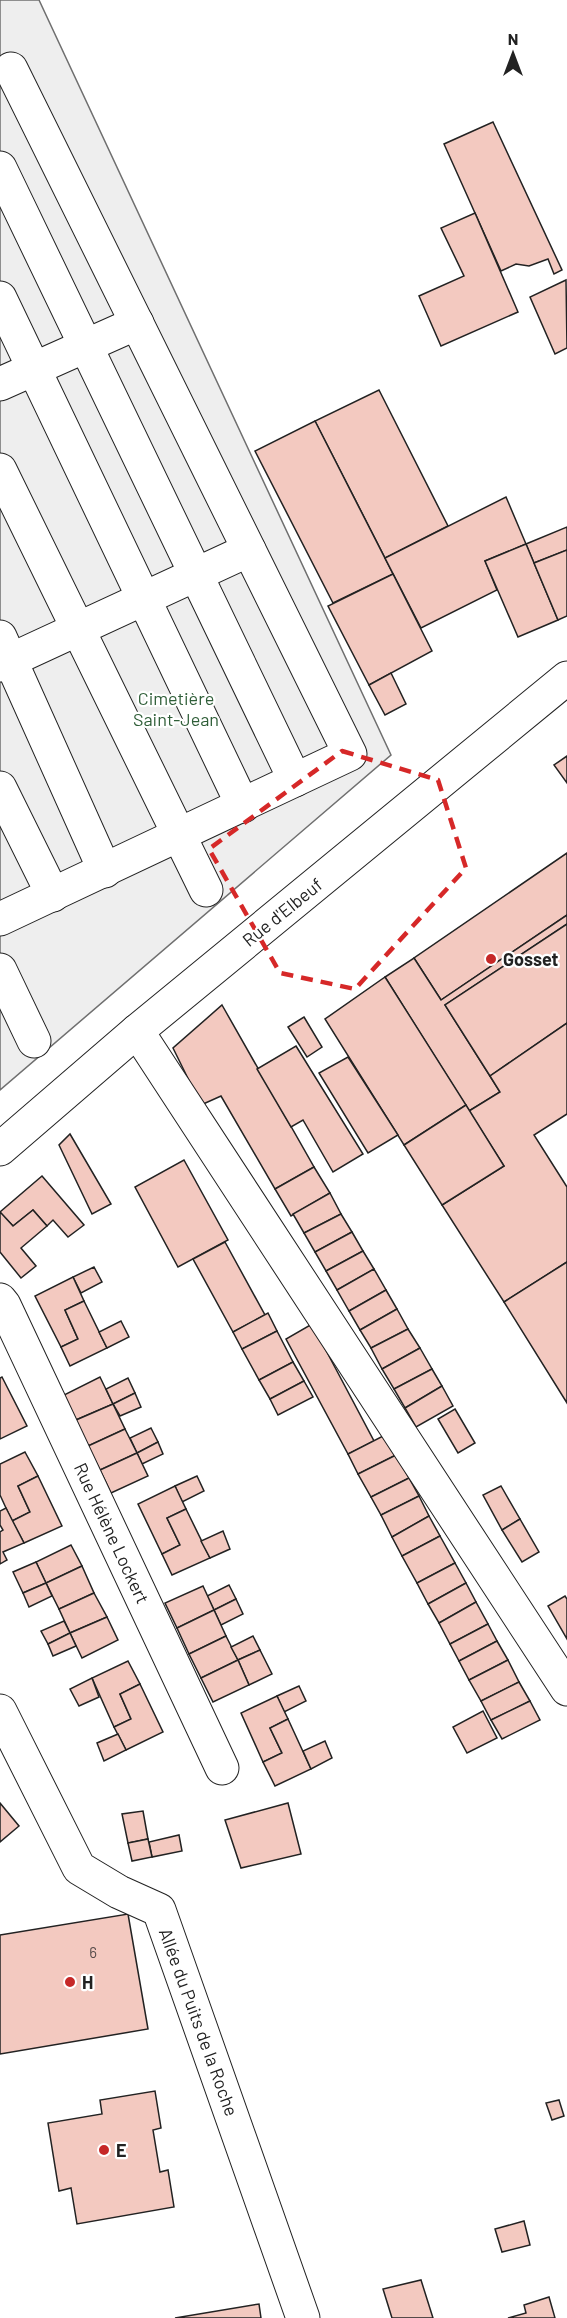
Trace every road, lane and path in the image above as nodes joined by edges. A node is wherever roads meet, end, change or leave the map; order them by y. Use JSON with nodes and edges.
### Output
{"nodes":[{"id":1,"x":11,"y":69,"type":"dead end"},
{"id":2,"x":0,"y":168,"type":"edge"},
{"id":3,"x":0,"y":298,"type":"edge"},
{"id":4,"x":137,"y":323,"type":"junction"},
{"id":5,"x":86,"y":346,"type":"junction"},
{"id":6,"x":34,"y":369,"type":"junction"},
{"id":7,"x":0,"y":384,"type":"edge"},
{"id":8,"x":0,"y":470,"type":"edge"},
{"id":9,"x":249,"y":550,"type":"junction"},
{"id":10,"x":196,"y":574,"type":"junction"},
{"id":11,"x":144,"y":599,"type":"junction"},
{"id":12,"x":77,"y":629,"type":"junction"},
{"id":13,"x":3,"y":654,"type":"edge"},
{"id":14,"x":567,"y":678,"type":"edge"},
{"id":15,"x":295,"y":780,"type":"junction"},
{"id":16,"x":0,"y":788,"type":"edge"},
{"id":17,"x":243,"y":806,"type":"junction"},
{"id":18,"x":180,"y":836,"type":"junction"},
{"id":19,"x":105,"y":871,"type":"junction"},
{"id":20,"x":206,"y":890,"type":"dead end"},
{"id":21,"x":53,"y":895,"type":"junction"},
{"id":22,"x":0,"y":920,"type":"edge"},
{"id":23,"x":0,"y":970,"type":"edge"},
{"id":24,"x":137,"y":1031,"type":"junction"},
{"id":25,"x":34,"y":1041,"type":"dead end"},
{"id":26,"x":0,"y":1149,"type":"edge"},
{"id":27,"x":0,"y":1300,"type":"edge"},
{"id":28,"x":567,"y":1689,"type":"edge"},
{"id":29,"x":0,"y":1711,"type":"edge"},
{"id":30,"x":222,"y":1768,"type":"dead end"},
{"id":31,"x":303,"y":2318,"type":"edge"}],
"edges":[{"from":1,"to":4,"type":"street"},
{"from":2,"to":5,"type":"street"},
{"from":3,"to":6,"type":"street"},
{"from":4,"to":5,"type":"street"},
{"from":4,"to":9,"type":"street"},
{"from":5,"to":6,"type":"street"},
{"from":5,"to":10,"type":"street"},
{"from":6,"to":7,"type":"street"},
{"from":6,"to":11,"type":"street"},
{"from":8,"to":12,"type":"street"},
{"from":9,"to":10,"type":"street"},
{"from":9,"to":15,"type":"street"},
{"from":10,"to":11,"type":"street"},
{"from":10,"to":15,"type":"street"},
{"from":11,"to":12,"type":"street"},
{"from":11,"to":17,"type":"street"},
{"from":12,"to":13,"type":"street"},
{"from":12,"to":18,"type":"street"},
{"from":13,"to":19,"type":"street"},
{"from":14,"to":24,"type":"street","name":"Rue d'Elbeuf"},
{"from":15,"to":17,"type":"street"},
{"from":16,"to":21,"type":"street"},
{"from":17,"to":18,"type":"street"},
{"from":18,"to":19,"type":"street"},
{"from":18,"to":20,"type":"street"},
{"from":19,"to":21,"type":"street"},
{"from":21,"to":22,"type":"street"},
{"from":23,"to":25,"type":"street"},
{"from":24,"to":26,"type":"street","name":"Rue d'Elbeuf"},
{"from":24,"to":28,"type":"street"},
{"from":27,"to":30,"type":"street","name":"Rue Hélène Lockert"},
{"from":29,"to":31,"type":"street","name":"Allée du Puits de la Roche"}]}
